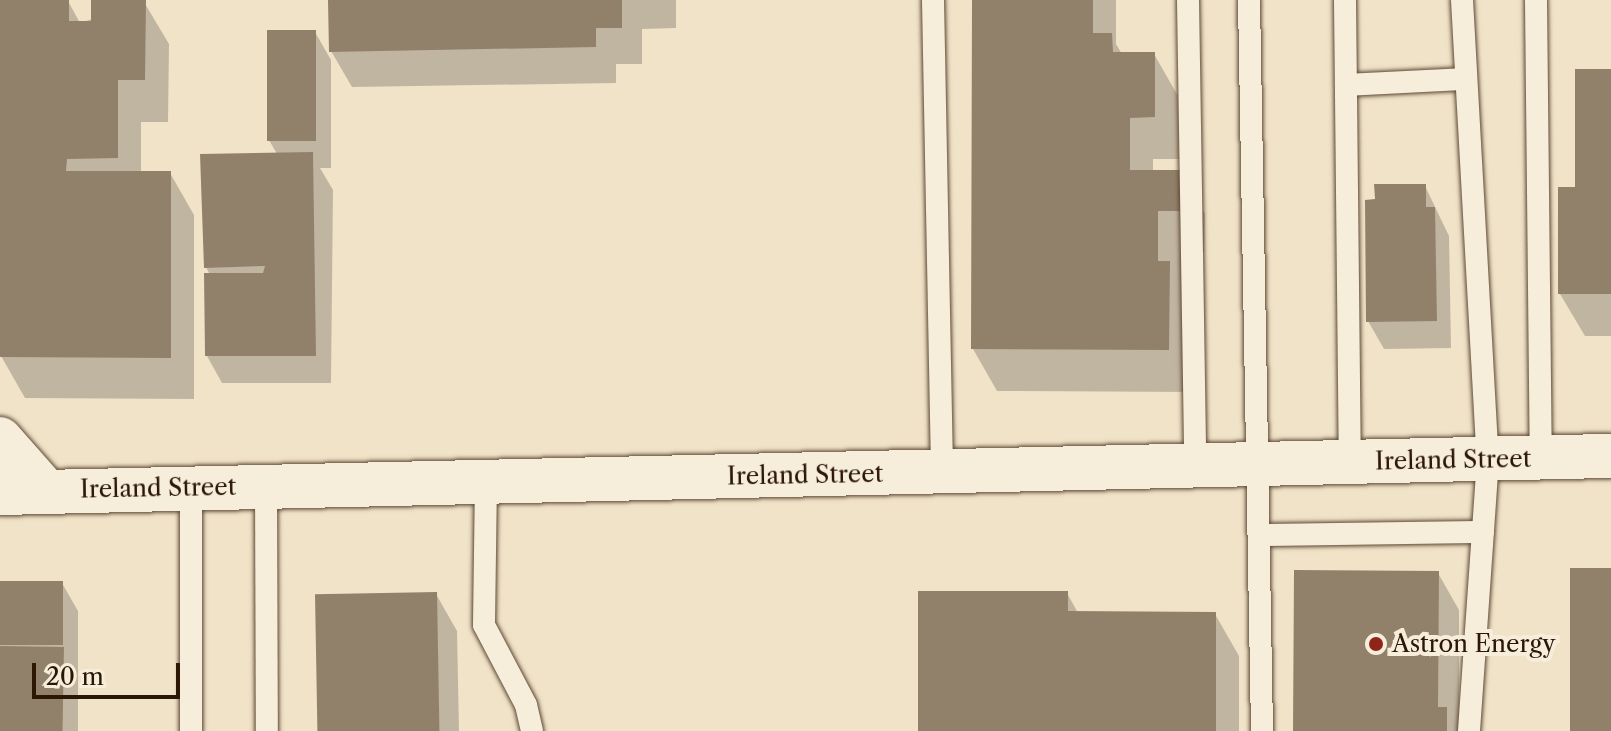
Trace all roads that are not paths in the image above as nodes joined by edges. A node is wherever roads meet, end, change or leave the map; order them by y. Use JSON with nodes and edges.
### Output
{"nodes":[{"id":1,"x":933,"y":0,"type":"edge"},
{"id":2,"x":1188,"y":0,"type":"edge"},
{"id":3,"x":1249,"y":0,"type":"edge"},
{"id":4,"x":1345,"y":0,"type":"edge"},
{"id":5,"x":1462,"y":0,"type":"edge"},
{"id":6,"x":1536,"y":0,"type":"edge"},
{"id":7,"x":1466,"y":79,"type":"junction"},
{"id":8,"x":1346,"y":85,"type":"junction"},
{"id":9,"x":0,"y":439,"type":"edge"},
{"id":10,"x":1611,"y":456,"type":"edge"},
{"id":11,"x":1541,"y":458,"type":"junction"},
{"id":12,"x":1488,"y":459,"type":"junction"},
{"id":13,"x":1350,"y":463,"type":"junction"},
{"id":14,"x":1260,"y":464,"type":"junction"},
{"id":15,"x":1195,"y":466,"type":"junction"},
{"id":16,"x":942,"y":472,"type":"junction"},
{"id":17,"x":486,"y":481,"type":"junction"},
{"id":18,"x":266,"y":485,"type":"junction"},
{"id":19,"x":191,"y":487,"type":"junction"},
{"id":20,"x":45,"y":490,"type":"junction"},
{"id":21,"x":0,"y":493,"type":"edge"},
{"id":22,"x":1483,"y":532,"type":"junction"},
{"id":23,"x":1260,"y":535,"type":"junction"},
{"id":24,"x":191,"y":731,"type":"edge"},
{"id":25,"x":267,"y":731,"type":"edge"},
{"id":26,"x":532,"y":731,"type":"edge"},
{"id":27,"x":1262,"y":731,"type":"edge"},
{"id":28,"x":1469,"y":731,"type":"edge"}],
"edges":[{"from":1,"to":16,"type":"lane"},
{"from":2,"to":15,"type":"lane"},
{"from":3,"to":14,"type":"lane"},
{"from":4,"to":8,"type":"lane"},
{"from":5,"to":7,"type":"lane"},
{"from":6,"to":11,"type":"lane"},
{"from":7,"to":8,"type":"lane"},
{"from":7,"to":12,"type":"lane"},
{"from":8,"to":13,"type":"lane"},
{"from":9,"to":20,"type":"street"},
{"from":10,"to":11,"type":"street","name":"Ireland Street"},
{"from":11,"to":12,"type":"street","name":"Ireland Street"},
{"from":12,"to":13,"type":"street","name":"Ireland Street"},
{"from":12,"to":22,"type":"lane"},
{"from":13,"to":14,"type":"street","name":"Ireland Street"},
{"from":14,"to":15,"type":"street","name":"Ireland Street"},
{"from":14,"to":23,"type":"lane"},
{"from":15,"to":16,"type":"street","name":"Ireland Street"},
{"from":16,"to":17,"type":"street","name":"Ireland Street"},
{"from":17,"to":18,"type":"street","name":"Ireland Street"},
{"from":17,"to":26,"type":"lane"},
{"from":18,"to":19,"type":"street","name":"Ireland Street"},
{"from":18,"to":25,"type":"lane"},
{"from":19,"to":20,"type":"street","name":"Ireland Street"},
{"from":19,"to":24,"type":"lane"},
{"from":20,"to":21,"type":"street","name":"Ireland Street"},
{"from":22,"to":23,"type":"lane"},
{"from":22,"to":28,"type":"lane"},
{"from":23,"to":27,"type":"lane"}]}
